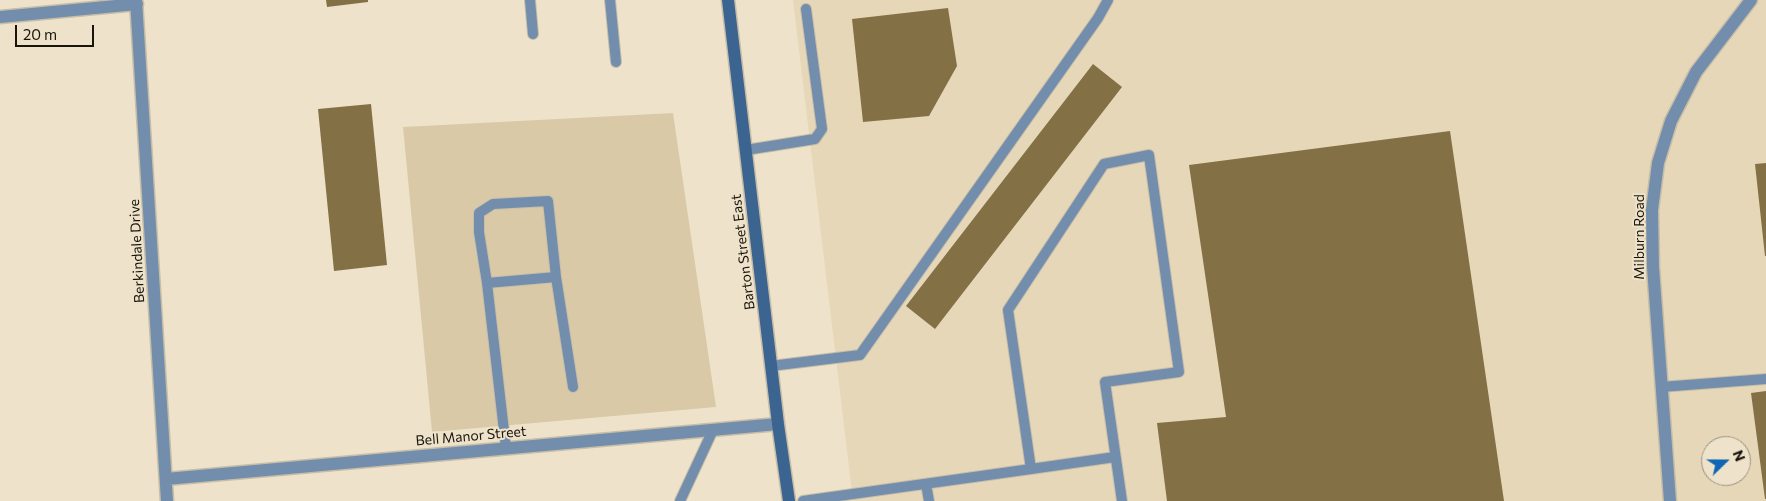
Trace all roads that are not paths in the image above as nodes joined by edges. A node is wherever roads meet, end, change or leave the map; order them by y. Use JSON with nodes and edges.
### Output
{"nodes":[{"id":1,"x":530,"y":0,"type":"edge"},
{"id":2,"x":610,"y":0,"type":"edge"},
{"id":3,"x":728,"y":0,"type":"edge"},
{"id":4,"x":1108,"y":0,"type":"edge"},
{"id":5,"x":1751,"y":0,"type":"edge"},
{"id":6,"x":136,"y":2,"type":"edge"},
{"id":7,"x":806,"y":9,"type":"dead end"},
{"id":8,"x":0,"y":17,"type":"edge"},
{"id":9,"x":533,"y":34,"type":"dead end"},
{"id":10,"x":616,"y":62,"type":"dead end"},
{"id":11,"x":746,"y":150,"type":"junction"},
{"id":12,"x":556,"y":277,"type":"junction"},
{"id":13,"x":487,"y":283,"type":"junction"},
{"id":14,"x":771,"y":366,"type":"junction"},
{"id":15,"x":1766,"y":379,"type":"edge"},
{"id":16,"x":573,"y":387,"type":"dead end"},
{"id":17,"x":1661,"y":388,"type":"junction"},
{"id":18,"x":778,"y":424,"type":"junction"},
{"id":19,"x":713,"y":430,"type":"junction"},
{"id":20,"x":506,"y":448,"type":"junction"},
{"id":21,"x":1115,"y":457,"type":"junction"},
{"id":22,"x":1030,"y":469,"type":"junction"},
{"id":23,"x":166,"y":478,"type":"junction"},
{"id":24,"x":926,"y":484,"type":"junction"},
{"id":25,"x":167,"y":501,"type":"edge"},
{"id":26,"x":680,"y":501,"type":"edge"},
{"id":27,"x":789,"y":501,"type":"edge"},
{"id":28,"x":803,"y":501,"type":"edge"},
{"id":29,"x":929,"y":501,"type":"edge"},
{"id":30,"x":1122,"y":501,"type":"edge"},
{"id":31,"x":1670,"y":501,"type":"edge"}],
"edges":[{"from":1,"to":9,"type":"lane"},
{"from":2,"to":10,"type":"lane"},
{"from":3,"to":11,"type":"main road","name":"Barton Street East"},
{"from":4,"to":14,"type":"lane"},
{"from":5,"to":17,"type":"street","name":"Milburn Road"},
{"from":6,"to":8,"type":"street"},
{"from":6,"to":23,"type":"street","name":"Berkindale Drive"},
{"from":7,"to":11,"type":"lane"},
{"from":11,"to":14,"type":"main road","name":"Barton Street East"},
{"from":12,"to":13,"type":"lane"},
{"from":12,"to":13,"type":"lane"},
{"from":12,"to":16,"type":"lane"},
{"from":13,"to":20,"type":"lane"},
{"from":14,"to":18,"type":"main road","name":"Barton Street East"},
{"from":15,"to":17,"type":"lane"},
{"from":17,"to":31,"type":"street","name":"Milburn Road"},
{"from":18,"to":19,"type":"street","name":"Bell Manor Street"},
{"from":18,"to":27,"type":"main road","name":"Barton Street East"},
{"from":19,"to":20,"type":"street","name":"Bell Manor Street"},
{"from":19,"to":26,"type":"lane"},
{"from":20,"to":23,"type":"street","name":"Bell Manor Street"},
{"from":21,"to":22,"type":"lane"},
{"from":21,"to":22,"type":"lane"},
{"from":21,"to":30,"type":"lane"},
{"from":22,"to":24,"type":"lane"},
{"from":23,"to":25,"type":"street","name":"Berkindale Drive"},
{"from":24,"to":28,"type":"lane"},
{"from":24,"to":29,"type":"lane"}]}
